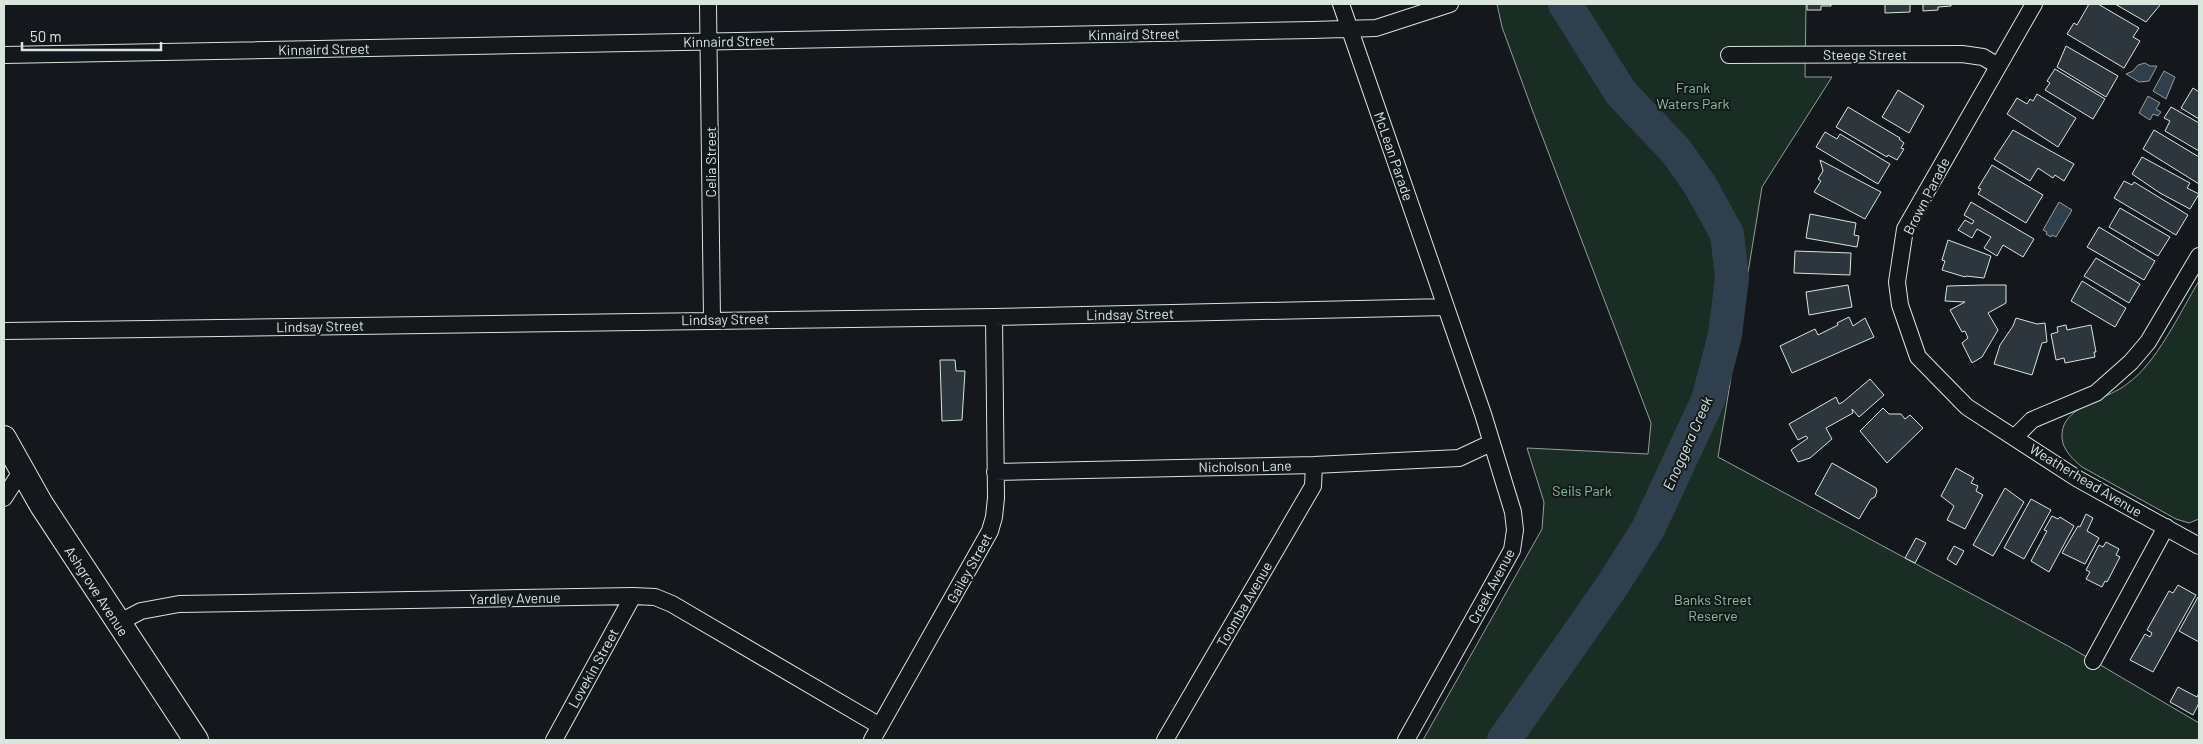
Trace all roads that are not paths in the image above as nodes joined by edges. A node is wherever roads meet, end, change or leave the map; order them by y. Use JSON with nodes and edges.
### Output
{"nodes":[{"id":1,"x":708,"y":4,"type":"edge"},
{"id":2,"x":1341,"y":4,"type":"edge"},
{"id":3,"x":1450,"y":4,"type":"edge"},
{"id":4,"x":2034,"y":4,"type":"edge"},
{"id":5,"x":1350,"y":28,"type":"junction"},
{"id":6,"x":709,"y":42,"type":"junction"},
{"id":7,"x":4,"y":55,"type":"edge"},
{"id":8,"x":1729,"y":55,"type":"dead end"},
{"id":9,"x":1998,"y":66,"type":"junction"},
{"id":10,"x":2199,"y":256,"type":"edge"},
{"id":11,"x":1446,"y":308,"type":"junction"},
{"id":12,"x":994,"y":316,"type":"junction"},
{"id":13,"x":712,"y":319,"type":"junction"},
{"id":14,"x":4,"y":331,"type":"edge"},
{"id":15,"x":1975,"y":413,"type":"joint"},
{"id":16,"x":2015,"y":437,"type":"junction"},
{"id":17,"x":4,"y":438,"type":"edge"},
{"id":18,"x":1491,"y":443,"type":"junction"},
{"id":19,"x":1314,"y":464,"type":"junction"},
{"id":20,"x":22,"y":470,"type":"junction"},
{"id":21,"x":995,"y":472,"type":"junction"},
{"id":22,"x":4,"y":498,"type":"edge"},
{"id":23,"x":2166,"y":527,"type":"junction"},
{"id":24,"x":2199,"y":546,"type":"edge"},
{"id":25,"x":633,"y":596,"type":"junction"},
{"id":26,"x":118,"y":623,"type":"junction"},
{"id":27,"x":2093,"y":661,"type":"dead end"},
{"id":28,"x":876,"y":733,"type":"edge"},
{"id":29,"x":196,"y":740,"type":"edge"},
{"id":30,"x":554,"y":740,"type":"edge"},
{"id":31,"x":1165,"y":740,"type":"edge"},
{"id":32,"x":1406,"y":740,"type":"edge"}],
"edges":[{"from":1,"to":6,"type":"street","name":"Celia Street"},
{"from":2,"to":5,"type":"street","name":"McLean Parade"},
{"from":3,"to":5,"type":"street","name":"Kinnaird Street"},
{"from":4,"to":9,"type":"street","name":"Brown Parade"},
{"from":5,"to":6,"type":"street","name":"Kinnaird Street"},
{"from":5,"to":11,"type":"street","name":"McLean Parade"},
{"from":6,"to":7,"type":"street","name":"Kinnaird Street"},
{"from":6,"to":13,"type":"street","name":"Celia Street"},
{"from":8,"to":9,"type":"street","name":"Steege Street"},
{"from":9,"to":15,"type":"street","name":"Brown Parade"},
{"from":10,"to":16,"type":"street"},
{"from":11,"to":12,"type":"street","name":"Lindsay Street"},
{"from":11,"to":18,"type":"street","name":"Creek Avenue"},
{"from":12,"to":13,"type":"street","name":"Lindsay Street"},
{"from":12,"to":21,"type":"street","name":"Gailey Street"},
{"from":13,"to":14,"type":"street","name":"Lindsay Street"},
{"from":15,"to":16,"type":"street","name":"Weatherhead Avenue"},
{"from":16,"to":23,"type":"street","name":"Weatherhead Avenue"},
{"from":17,"to":20,"type":"main road","name":"Ashgrove Avenue"},
{"from":18,"to":19,"type":"street","name":"Nicholson Lane"},
{"from":18,"to":32,"type":"street","name":"Creek Avenue"},
{"from":19,"to":21,"type":"street","name":"Nicholson Lane"},
{"from":19,"to":31,"type":"street","name":"Toomba Avenue"},
{"from":20,"to":22,"type":"street"},
{"from":20,"to":26,"type":"main road","name":"Ashgrove Avenue"},
{"from":21,"to":28,"type":"street","name":"Gailey Street"},
{"from":23,"to":24,"type":"street","name":"Weatherhead Avenue"},
{"from":23,"to":27,"type":"street"},
{"from":25,"to":26,"type":"street","name":"Yardley Avenue"},
{"from":25,"to":28,"type":"street","name":"Yardley Avenue"},
{"from":25,"to":30,"type":"street","name":"Lovekin Street"},
{"from":26,"to":29,"type":"main road","name":"Ashgrove Avenue"}]}
